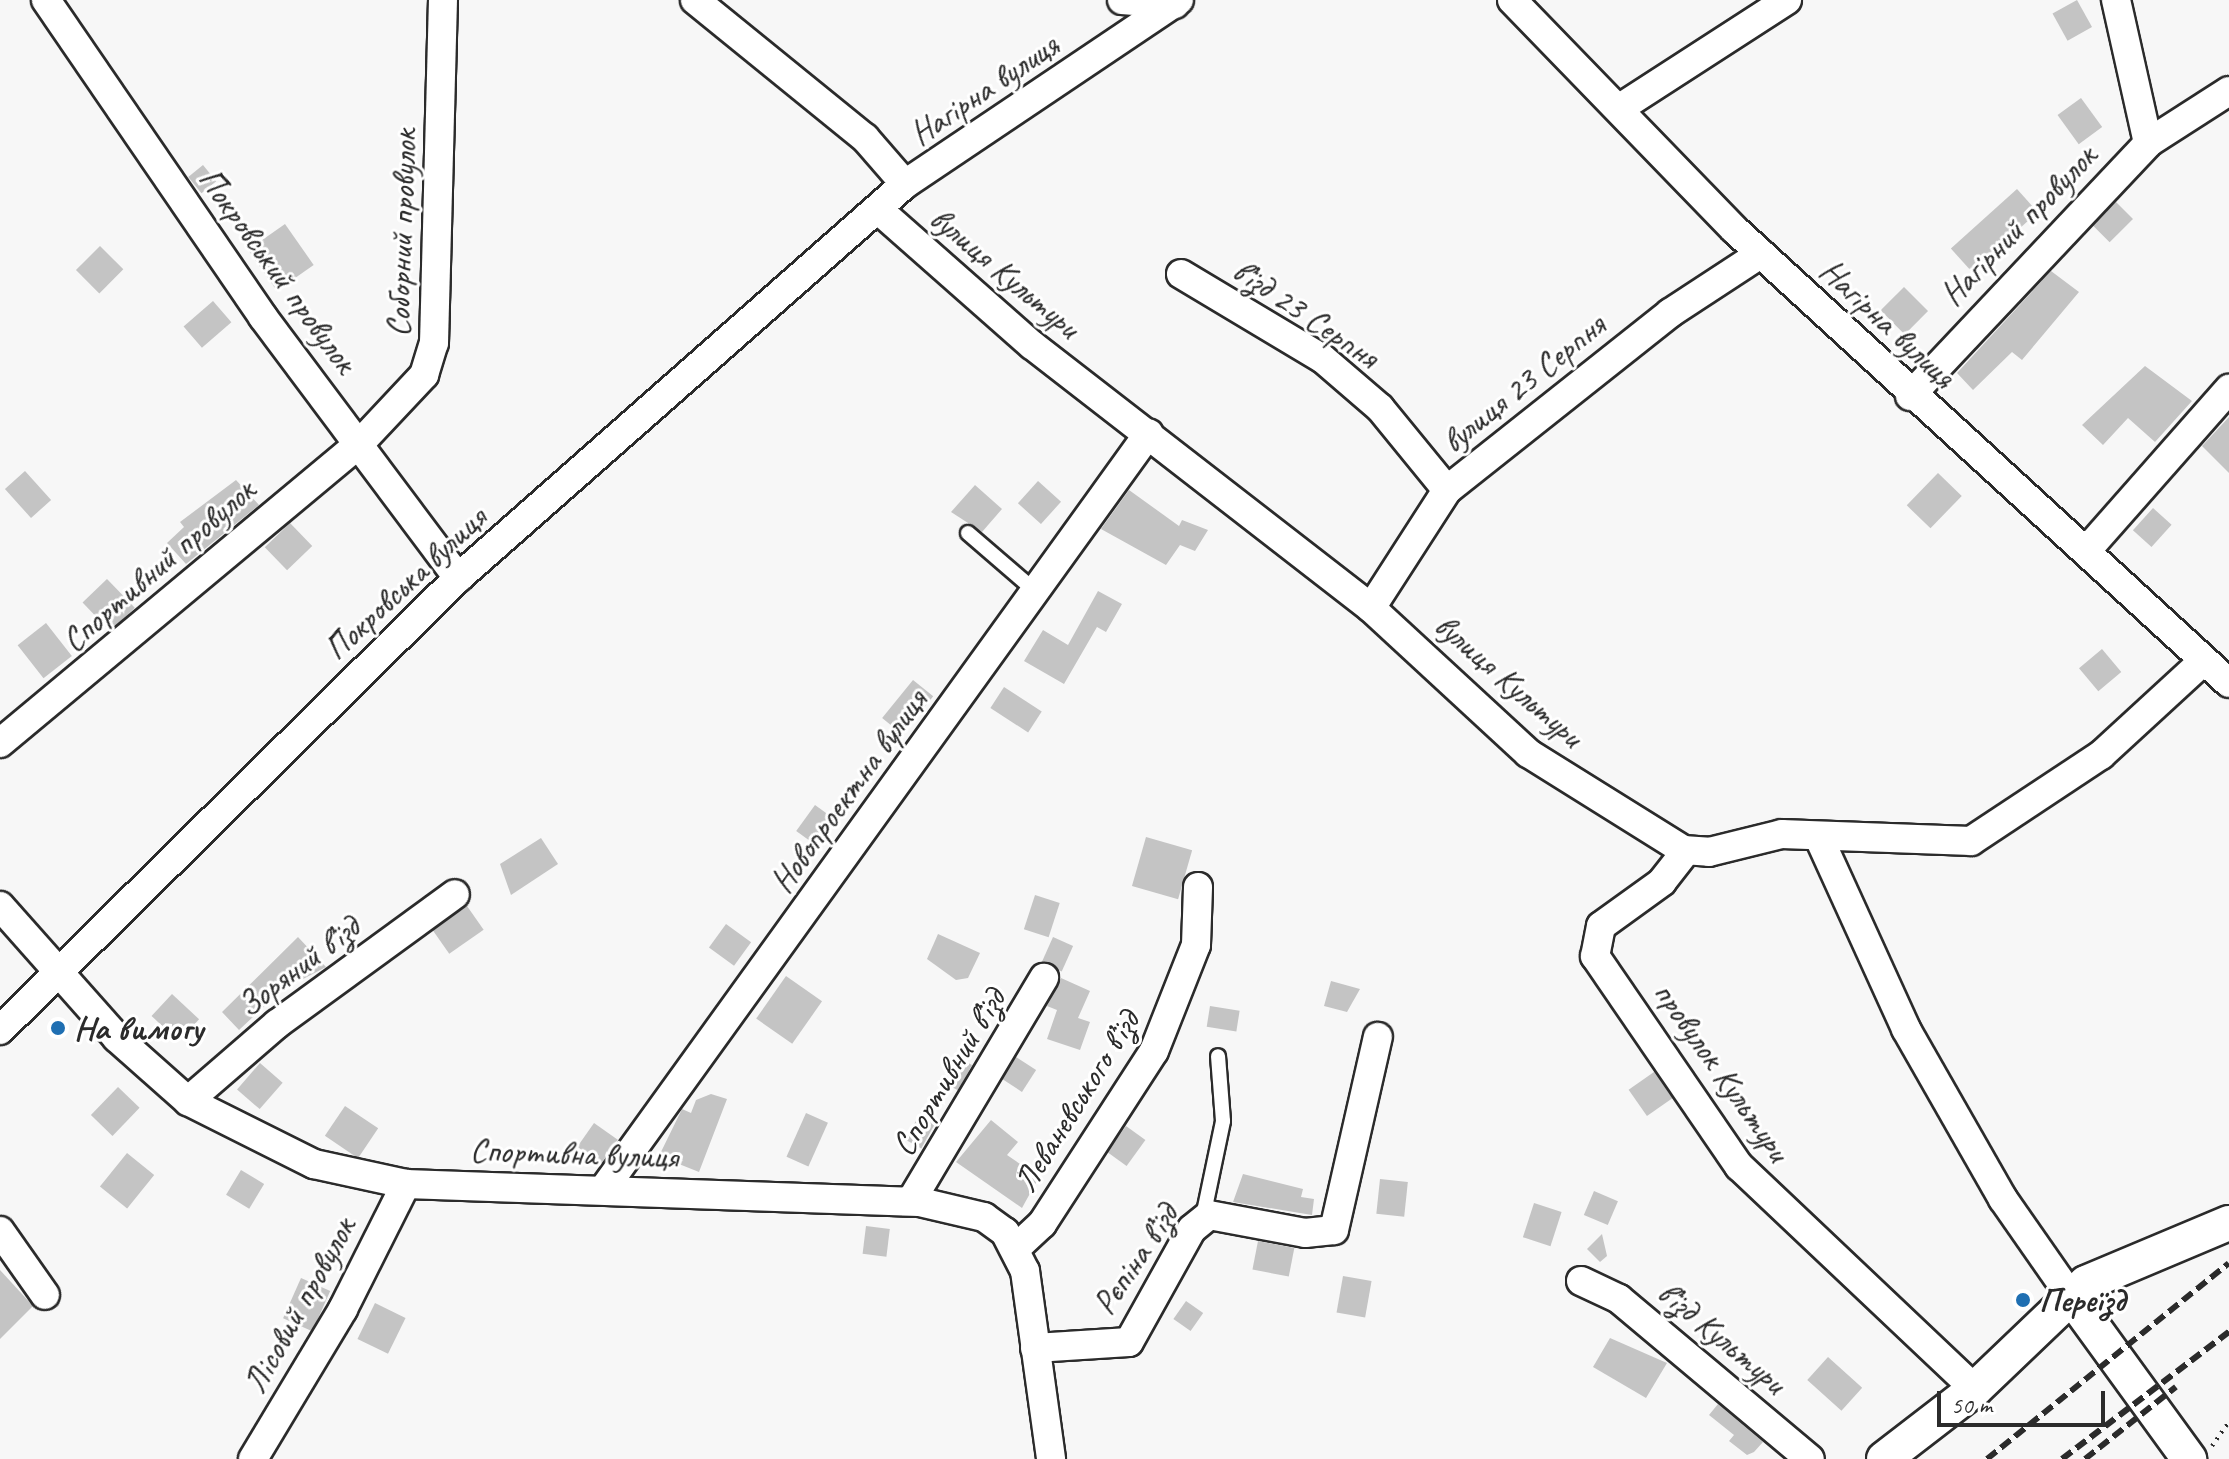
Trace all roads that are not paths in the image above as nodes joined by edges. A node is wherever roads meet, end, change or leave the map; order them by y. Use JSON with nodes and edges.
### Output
{"nodes":[{"id":1,"x":46,"y":0,"type":"edge"},
{"id":2,"x":443,"y":0,"type":"edge"},
{"id":3,"x":695,"y":0,"type":"edge"},
{"id":4,"x":1122,"y":0,"type":"edge"},
{"id":5,"x":1512,"y":0,"type":"edge"},
{"id":6,"x":1787,"y":0,"type":"edge"},
{"id":7,"x":2116,"y":0,"type":"edge"},
{"id":8,"x":1180,"y":2,"type":"edge"},
{"id":9,"x":2229,"y":91,"type":"edge"},
{"id":10,"x":1620,"y":108,"type":"junction"},
{"id":11,"x":2148,"y":143,"type":"junction"},
{"id":12,"x":905,"y":184,"type":"junction"},
{"id":13,"x":881,"y":212,"type":"junction"},
{"id":14,"x":1760,"y":254,"type":"junction"},
{"id":15,"x":1181,"y":274,"type":"dead end"},
{"id":16,"x":2229,"y":389,"type":"edge"},
{"id":17,"x":1910,"y":396,"type":"junction"},
{"id":18,"x":1149,"y":433,"type":"junction"},
{"id":19,"x":362,"y":441,"type":"junction"},
{"id":20,"x":1447,"y":490,"type":"junction"},
{"id":21,"x":968,"y":533,"type":"dead end"},
{"id":22,"x":2087,"y":550,"type":"junction"},
{"id":23,"x":458,"y":578,"type":"junction"},
{"id":24,"x":1034,"y":590,"type":"junction"},
{"id":25,"x":1371,"y":608,"type":"junction"},
{"id":26,"x":2201,"y":663,"type":"junction"},
{"id":27,"x":2229,"y":683,"type":"edge"},
{"id":28,"x":0,"y":743,"type":"edge"},
{"id":29,"x":1820,"y":840,"type":"junction"},
{"id":30,"x":1686,"y":851,"type":"junction"},
{"id":31,"x":1198,"y":887,"type":"dead end"},
{"id":32,"x":455,"y":894,"type":"dead end"},
{"id":33,"x":0,"y":906,"type":"edge"},
{"id":34,"x":57,"y":974,"type":"junction"},
{"id":35,"x":1044,"y":978,"type":"dead end"},
{"id":36,"x":0,"y":1030,"type":"edge"},
{"id":37,"x":1378,"y":1037,"type":"dead end"},
{"id":38,"x":1218,"y":1056,"type":"dead end"},
{"id":39,"x":188,"y":1101,"type":"junction"},
{"id":40,"x":406,"y":1184,"type":"junction"},
{"id":41,"x":603,"y":1190,"type":"junction"},
{"id":42,"x":911,"y":1201,"type":"junction"},
{"id":43,"x":1203,"y":1217,"type":"junction"},
{"id":44,"x":2229,"y":1223,"type":"edge"},
{"id":45,"x":0,"y":1231,"type":"edge"},
{"id":46,"x":1015,"y":1249,"type":"junction"},
{"id":47,"x":1581,"y":1281,"type":"dead end"},
{"id":48,"x":45,"y":1295,"type":"dead end"},
{"id":49,"x":2070,"y":1295,"type":"junction"},
{"id":50,"x":1035,"y":1348,"type":"junction"},
{"id":51,"x":1975,"y":1389,"type":"junction"},
{"id":52,"x":253,"y":1459,"type":"edge"},
{"id":53,"x":1051,"y":1459,"type":"edge"},
{"id":54,"x":1810,"y":1459,"type":"edge"},
{"id":55,"x":1884,"y":1459,"type":"edge"},
{"id":56,"x":2189,"y":1459,"type":"edge"}],
"edges":[{"from":1,"to":19,"type":"street","name":"Покровський провулок"},
{"from":2,"to":19,"type":"street","name":"Соборний провулок"},
{"from":3,"to":12,"type":"street"},
{"from":4,"to":8,"type":"street"},
{"from":5,"to":10,"type":"street","name":"Нагірна вулиця"},
{"from":6,"to":10,"type":"street"},
{"from":7,"to":11,"type":"street","name":"Нагірний провулок"},
{"from":8,"to":12,"type":"street","name":"Нагірна вулиця"},
{"from":9,"to":11,"type":"street","name":"Нагірний провулок"},
{"from":10,"to":14,"type":"street","name":"Нагірна вулиця"},
{"from":11,"to":17,"type":"street","name":"Нагірний провулок"},
{"from":12,"to":13,"type":"street","name":"Нагірна вулиця"},
{"from":13,"to":18,"type":"street","name":"вулиця Культури"},
{"from":13,"to":23,"type":"street","name":"Покровська вулиця"},
{"from":14,"to":17,"type":"street","name":"Нагірна вулиця"},
{"from":14,"to":20,"type":"street","name":"вулиця 23 Серпня"},
{"from":15,"to":20,"type":"street","name":"в’їзд 23 Серпня"},
{"from":16,"to":22,"type":"street"},
{"from":17,"to":22,"type":"street","name":"Нагірна вулиця"},
{"from":18,"to":24,"type":"street","name":"Новопроектна вулиця"},
{"from":18,"to":25,"type":"street","name":"вулиця Культури"},
{"from":19,"to":23,"type":"street","name":"Покровський провулок"},
{"from":19,"to":28,"type":"street","name":"Спортивний провулок"},
{"from":20,"to":25,"type":"street","name":"вулиця 23 Серпня"},
{"from":21,"to":24,"type":"lane"},
{"from":22,"to":26,"type":"street","name":"Нагірна вулиця"},
{"from":23,"to":34,"type":"street","name":"Покровська вулиця"},
{"from":24,"to":41,"type":"street","name":"Новопроектна вулиця"},
{"from":25,"to":30,"type":"street","name":"вулиця Культури"},
{"from":26,"to":27,"type":"street","name":"Нагірна вулиця"},
{"from":26,"to":29,"type":"street"},
{"from":29,"to":30,"type":"street"},
{"from":29,"to":49,"type":"street"},
{"from":30,"to":51,"type":"street","name":"провулок Культури"},
{"from":31,"to":46,"type":"street","name":"Леваневського в’їзд"},
{"from":32,"to":39,"type":"street","name":"Зоряний в’їзд"},
{"from":33,"to":34,"type":"street","name":"Спортивна вулиця"},
{"from":34,"to":36,"type":"street","name":"Покровська вулиця"},
{"from":34,"to":39,"type":"street","name":"Спортивна вулиця"},
{"from":35,"to":42,"type":"street","name":"Спортивний в’їзд"},
{"from":37,"to":43,"type":"street","name":"Рєпіна в’їзд"},
{"from":38,"to":43,"type":"lane"},
{"from":39,"to":40,"type":"street","name":"Спортивна вулиця"},
{"from":40,"to":41,"type":"street","name":"Спортивна вулиця"},
{"from":40,"to":52,"type":"street","name":"Лісовий провулок"},
{"from":41,"to":42,"type":"street","name":"Спортивна вулиця"},
{"from":42,"to":46,"type":"street","name":"Спортивна вулиця"},
{"from":43,"to":50,"type":"street","name":"Рєпіна в’їзд"},
{"from":44,"to":49,"type":"street"},
{"from":45,"to":48,"type":"street"},
{"from":46,"to":50,"type":"street"},
{"from":47,"to":54,"type":"street","name":"в’їзд Культури"},
{"from":49,"to":51,"type":"street"},
{"from":49,"to":56,"type":"street"},
{"from":50,"to":53,"type":"street"},
{"from":51,"to":55,"type":"street"}]}
